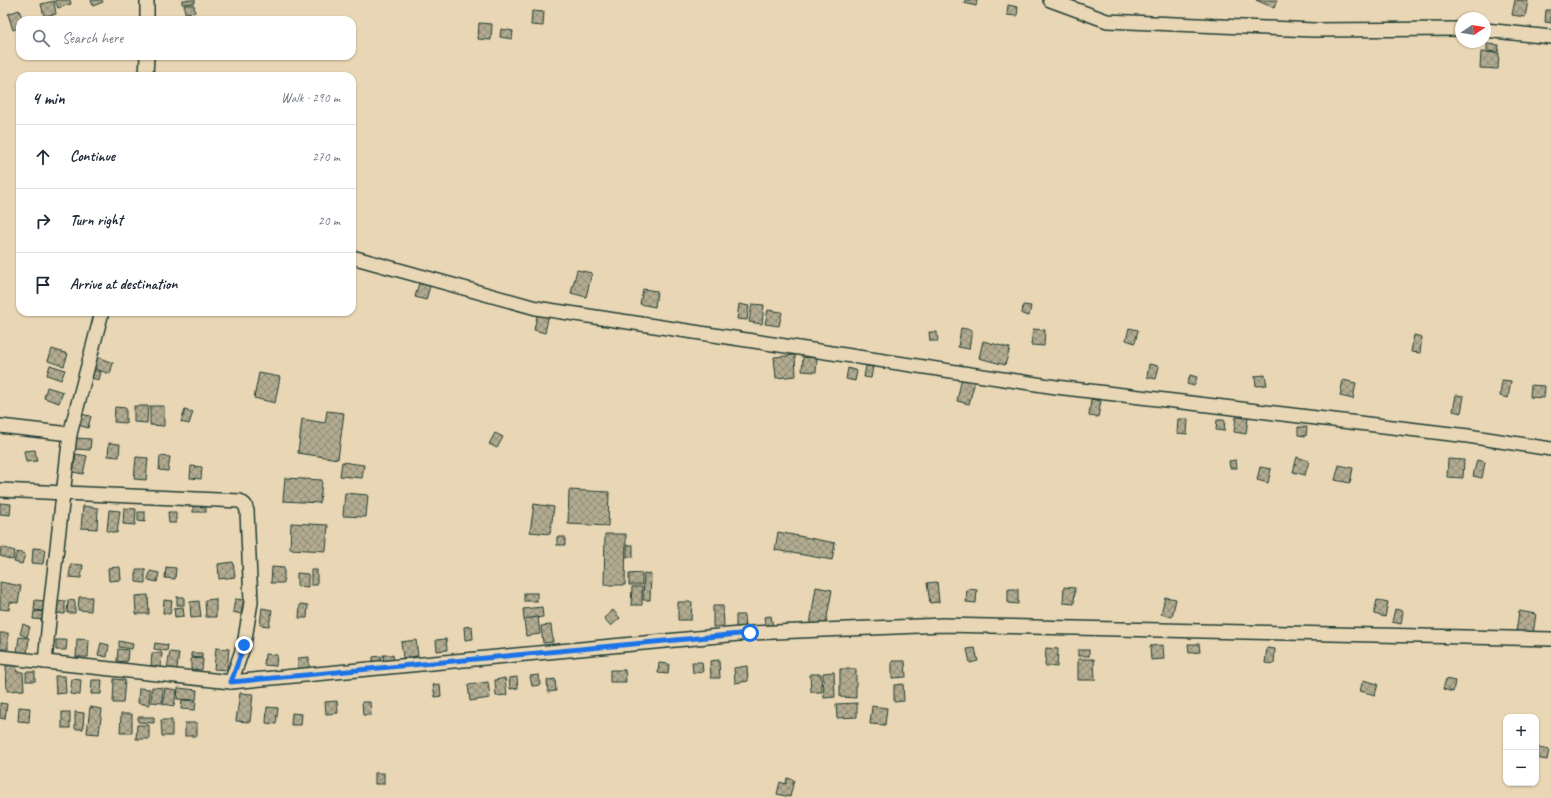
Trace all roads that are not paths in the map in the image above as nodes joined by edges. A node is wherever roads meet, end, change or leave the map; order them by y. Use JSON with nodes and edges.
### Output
{"nodes":[{"id":1,"x":147,"y":0,"type":"edge"},
{"id":2,"x":1050,"y":0,"type":"edge"},
{"id":3,"x":147,"y":16,"type":"edge"},
{"id":4,"x":1455,"y":29,"type":"edge"},
{"id":5,"x":1491,"y":31,"type":"edge"},
{"id":6,"x":1551,"y":37,"type":"edge"},
{"id":7,"x":147,"y":60,"type":"edge"},
{"id":8,"x":146,"y":72,"type":"edge"},
{"id":9,"x":356,"y":258,"type":"edge"},
{"id":10,"x":101,"y":316,"type":"edge"},
{"id":11,"x":0,"y":426,"type":"edge"},
{"id":12,"x":70,"y":434,"type":"junction"},
{"id":13,"x":1551,"y":449,"type":"edge"},
{"id":14,"x":0,"y":490,"type":"edge"},
{"id":15,"x":64,"y":493,"type":"junction"},
{"id":16,"x":1551,"y":639,"type":"edge"},
{"id":17,"x":0,"y":657,"type":"edge"},
{"id":18,"x":45,"y":662,"type":"junction"},
{"id":19,"x":231,"y":682,"type":"junction"}],
"edges":[{"from":1,"to":3,"type":"street"},
{"from":2,"to":4,"type":"street"},
{"from":5,"to":6,"type":"street"},
{"from":7,"to":8,"type":"street"},
{"from":9,"to":13,"type":"street"},
{"from":10,"to":12,"type":"street"},
{"from":11,"to":12,"type":"street"},
{"from":12,"to":15,"type":"street"},
{"from":14,"to":15,"type":"street"},
{"from":15,"to":18,"type":"street"},
{"from":15,"to":19,"type":"street"},
{"from":16,"to":19,"type":"street"},
{"from":17,"to":18,"type":"street"},
{"from":18,"to":19,"type":"street"}]}
